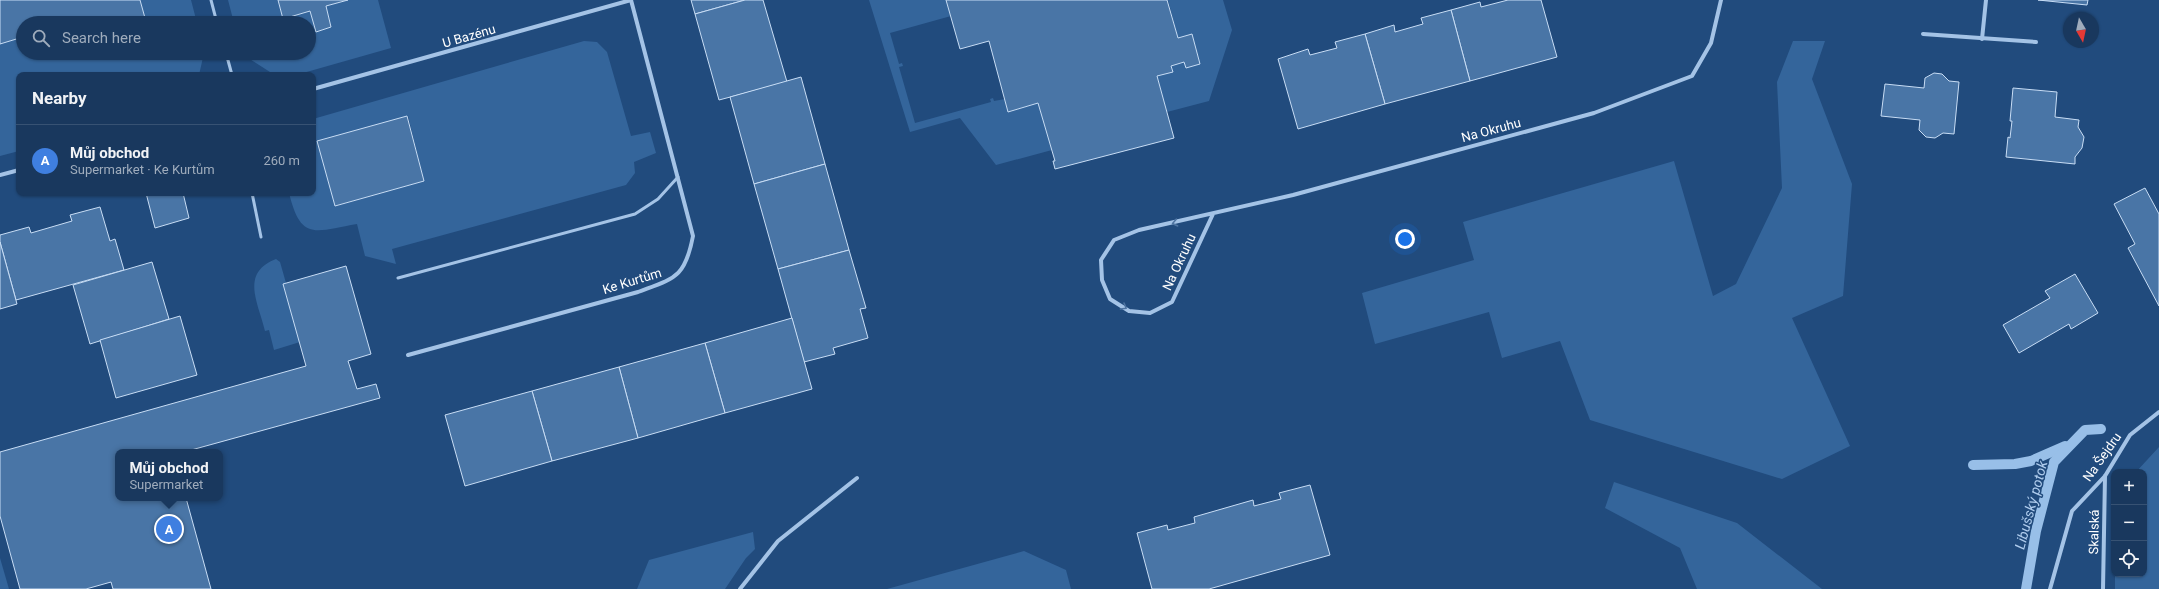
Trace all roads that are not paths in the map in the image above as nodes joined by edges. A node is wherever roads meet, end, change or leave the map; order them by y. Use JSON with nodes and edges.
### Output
{"nodes":[{"id":1,"x":211,"y":0,"type":"edge"},
{"id":2,"x":631,"y":0,"type":"edge"},
{"id":3,"x":1722,"y":0,"type":"edge"},
{"id":4,"x":1986,"y":0,"type":"edge"},
{"id":5,"x":215,"y":16,"type":"edge"},
{"id":6,"x":1923,"y":34,"type":"dead end"},
{"id":7,"x":1982,"y":38,"type":"junction"},
{"id":8,"x":2036,"y":42,"type":"dead end"},
{"id":9,"x":228,"y":60,"type":"edge"},
{"id":10,"x":231,"y":72,"type":"edge"},
{"id":11,"x":316,"y":88,"type":"edge"},
{"id":12,"x":16,"y":171,"type":"edge"},
{"id":13,"x":0,"y":175,"type":"edge"},
{"id":14,"x":679,"y":176,"type":"junction"},
{"id":15,"x":253,"y":196,"type":"edge"},
{"id":16,"x":1213,"y":214,"type":"junction"},
{"id":17,"x":261,"y":238,"type":"dead end"},
{"id":18,"x":398,"y":278,"type":"dead end"},
{"id":19,"x":408,"y":355,"type":"dead end"},
{"id":20,"x":2159,"y":412,"type":"edge"},
{"id":21,"x":2105,"y":476,"type":"junction"},
{"id":22,"x":857,"y":478,"type":"dead end"},
{"id":23,"x":740,"y":589,"type":"edge"},
{"id":24,"x":2050,"y":589,"type":"edge"},
{"id":25,"x":2104,"y":589,"type":"edge"}],
"edges":[{"from":1,"to":5,"type":"lane"},
{"from":2,"to":11,"type":"street","name":"U Bazénu"},
{"from":2,"to":14,"type":"street","name":"Ke Kurtům"},
{"from":3,"to":16,"type":"street","name":"Na Okruhu"},
{"from":4,"to":7,"type":"street"},
{"from":6,"to":7,"type":"street"},
{"from":7,"to":8,"type":"street"},
{"from":9,"to":10,"type":"lane"},
{"from":12,"to":13,"type":"street"},
{"from":14,"to":18,"type":"lane"},
{"from":14,"to":19,"type":"street","name":"Ke Kurtům"},
{"from":15,"to":17,"type":"lane"},
{"from":16,"to":16,"type":"street","name":"Na Okruhu","one_way":true},
{"from":20,"to":21,"type":"street","name":"Na Šejdru"},
{"from":21,"to":24,"type":"street","name":"Na Šejdru"},
{"from":21,"to":25,"type":"street","name":"Skalská"},
{"from":22,"to":23,"type":"street"}]}
